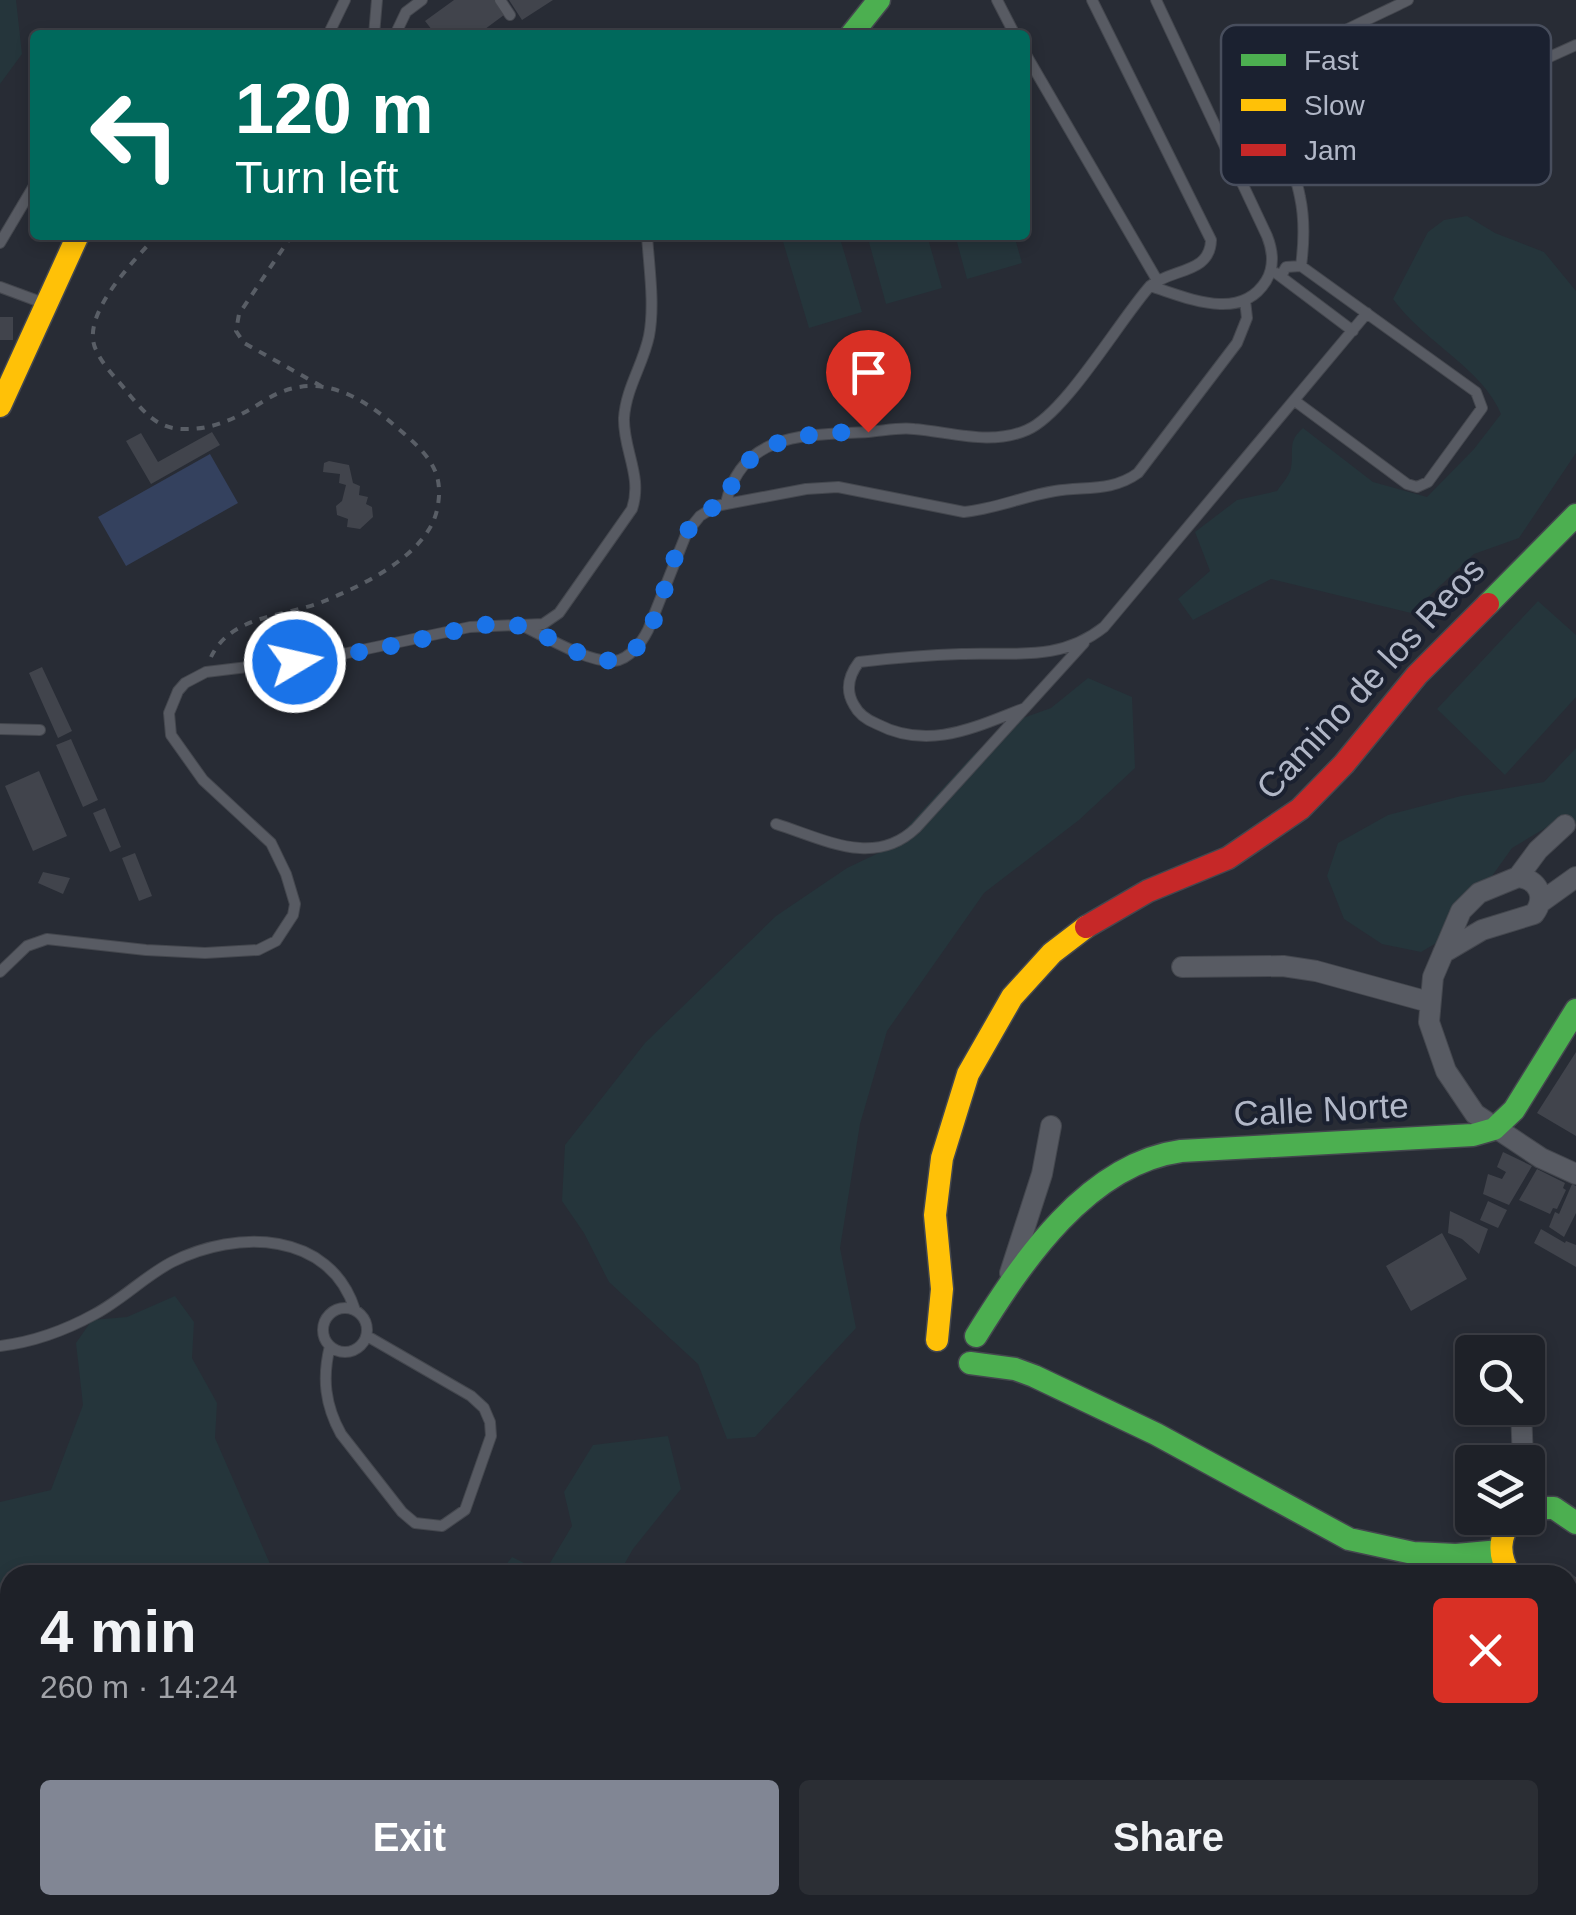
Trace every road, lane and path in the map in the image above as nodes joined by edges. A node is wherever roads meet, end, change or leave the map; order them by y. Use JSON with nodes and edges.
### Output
{"nodes":[{"id":1,"x":345,"y":0,"type":"edge"},
{"id":2,"x":377,"y":0,"type":"edge"},
{"id":3,"x":422,"y":0,"type":"edge"},
{"id":4,"x":500,"y":0,"type":"edge"},
{"id":5,"x":879,"y":0,"type":"edge"},
{"id":6,"x":997,"y":0,"type":"edge"},
{"id":7,"x":1092,"y":0,"type":"edge"},
{"id":8,"x":1156,"y":0,"type":"edge"},
{"id":9,"x":1408,"y":0,"type":"edge"},
{"id":10,"x":510,"y":15,"type":"dead end"},
{"id":11,"x":1360,"y":25,"type":"edge"},
{"id":12,"x":330,"y":30,"type":"edge"},
{"id":13,"x":374,"y":30,"type":"edge"},
{"id":14,"x":397,"y":30,"type":"edge"},
{"id":15,"x":854,"y":30,"type":"edge"},
{"id":16,"x":1012,"y":30,"type":"edge"},
{"id":17,"x":1576,"y":44,"type":"edge"},
{"id":18,"x":1551,"y":56,"type":"edge"},
{"id":19,"x":1030,"y":62,"type":"edge"},
{"id":20,"x":1221,"y":140,"type":"edge"},
{"id":21,"x":1242,"y":185,"type":"edge"},
{"id":22,"x":1297,"y":185,"type":"edge"},
{"id":23,"x":30,"y":193,"type":"edge"},
{"id":24,"x":76,"y":240,"type":"edge"},
{"id":25,"x":153,"y":240,"type":"edge"},
{"id":26,"x":289,"y":240,"type":"edge"},
{"id":27,"x":647,"y":240,"type":"edge"},
{"id":28,"x":0,"y":244,"type":"edge"},
{"id":29,"x":1301,"y":266,"type":"junction"},
{"id":30,"x":1276,"y":273,"type":"junction"},
{"id":31,"x":1154,"y":283,"type":"junction"},
{"id":32,"x":0,"y":287,"type":"edge"},
{"id":33,"x":1245,"y":300,"type":"junction"},
{"id":34,"x":44,"y":304,"type":"junction"},
{"id":35,"x":1367,"y":313,"type":"junction"},
{"id":36,"x":1353,"y":331,"type":"junction"},
{"id":37,"x":324,"y":388,"type":"junction"},
{"id":38,"x":1295,"y":401,"type":"junction"},
{"id":39,"x":0,"y":406,"type":"edge"},
{"id":40,"x":726,"y":503,"type":"junction"},
{"id":41,"x":1576,"y":514,"type":"edge"},
{"id":42,"x":524,"y":627,"type":"junction"},
{"id":43,"x":1084,"y":643,"type":"junction"},
{"id":44,"x":206,"y":672,"type":"junction"},
{"id":45,"x":1025,"y":708,"type":"junction"},
{"id":46,"x":0,"y":729,"type":"edge"},
{"id":47,"x":40,"y":730,"type":"dead end"},
{"id":48,"x":1570,"y":819,"type":"edge"},
{"id":49,"x":776,"y":824,"type":"dead end"},
{"id":50,"x":1576,"y":876,"type":"edge"},
{"id":51,"x":1518,"y":880,"type":"junction"},
{"id":52,"x":1540,"y":902,"type":"junction"},
{"id":53,"x":1514,"y":919,"type":"junction"},
{"id":54,"x":1443,"y":953,"type":"junction"},
{"id":55,"x":1182,"y":967,"type":"dead end"},
{"id":56,"x":0,"y":972,"type":"edge"},
{"id":57,"x":1429,"y":1002,"type":"junction"},
{"id":58,"x":1576,"y":1010,"type":"edge"},
{"id":59,"x":1052,"y":1126,"type":"dead end"},
{"id":60,"x":1494,"y":1129,"type":"junction"},
{"id":61,"x":1576,"y":1174,"type":"edge"},
{"id":62,"x":1005,"y":1287,"type":"junction"},
{"id":63,"x":942,"y":1289,"type":"junction"},
{"id":64,"x":355,"y":1310,"type":"junction"},
{"id":65,"x":973,"y":1334,"type":"junction"},
{"id":66,"x":366,"y":1336,"type":"junction"},
{"id":67,"x":0,"y":1346,"type":"edge"},
{"id":68,"x":330,"y":1346,"type":"junction"},
{"id":69,"x":949,"y":1358,"type":"junction"},
{"id":70,"x":1014,"y":1370,"type":"junction"},
{"id":71,"x":1545,"y":1505,"type":"edge"},
{"id":72,"x":1576,"y":1522,"type":"edge"},
{"id":73,"x":1502,"y":1535,"type":"edge"},
{"id":74,"x":1500,"y":1551,"type":"junction"},
{"id":75,"x":1506,"y":1565,"type":"edge"}],
"edges":[{"from":1,"to":12,"type":"lane"},
{"from":2,"to":13,"type":"lane"},
{"from":3,"to":14,"type":"lane"},
{"from":4,"to":10,"type":"lane"},
{"from":5,"to":15,"type":"street"},
{"from":6,"to":16,"type":"lane"},
{"from":7,"to":31,"type":"lane"},
{"from":8,"to":20,"type":"lane"},
{"from":9,"to":11,"type":"lane"},
{"from":17,"to":18,"type":"lane"},
{"from":19,"to":31,"type":"lane"},
{"from":21,"to":30,"type":"lane"},
{"from":22,"to":29,"type":"lane"},
{"from":23,"to":28,"type":"lane"},
{"from":24,"to":34,"type":"street"},
{"from":25,"to":37,"type":"path"},
{"from":26,"to":37,"type":"path"},
{"from":27,"to":42,"type":"lane"},
{"from":29,"to":30,"type":"lane"},
{"from":29,"to":35,"type":"lane"},
{"from":30,"to":33,"type":"lane"},
{"from":30,"to":36,"type":"lane"},
{"from":31,"to":33,"type":"lane"},
{"from":31,"to":40,"type":"lane"},
{"from":32,"to":34,"type":"lane"},
{"from":33,"to":40,"type":"lane"},
{"from":34,"to":39,"type":"street"},
{"from":35,"to":36,"type":"lane"},
{"from":35,"to":38,"type":"lane"},
{"from":36,"to":38,"type":"lane"},
{"from":37,"to":44,"type":"path"},
{"from":38,"to":43,"type":"lane"},
{"from":40,"to":42,"type":"lane"},
{"from":41,"to":63,"type":"street","name":"Camino de los Reos"},
{"from":42,"to":44,"type":"lane"},
{"from":43,"to":45,"type":"lane"},
{"from":43,"to":45,"type":"lane"},
{"from":44,"to":56,"type":"lane"},
{"from":45,"to":49,"type":"lane"},
{"from":46,"to":47,"type":"lane"},
{"from":48,"to":51,"type":"street"},
{"from":50,"to":52,"type":"street"},
{"from":51,"to":52,"type":"street"},
{"from":51,"to":53,"type":"street"},
{"from":51,"to":54,"type":"street"},
{"from":52,"to":53,"type":"street"},
{"from":53,"to":54,"type":"street"},
{"from":54,"to":57,"type":"street"},
{"from":55,"to":57,"type":"street"},
{"from":57,"to":60,"type":"street"},
{"from":58,"to":60,"type":"street"},
{"from":59,"to":62,"type":"street"},
{"from":60,"to":61,"type":"street"},
{"from":60,"to":62,"type":"street","name":"Calle Norte"},
{"from":62,"to":65,"type":"street","name":"Calle Norte"},
{"from":63,"to":65,"type":"street","name":"Camino de los Reos"},
{"from":63,"to":69,"type":"street","name":"Camino de los Reos"},
{"from":64,"to":66,"type":"lane"},
{"from":64,"to":67,"type":"lane"},
{"from":64,"to":68,"type":"lane"},
{"from":65,"to":69,"type":"street","name":"Calle Norte"},
{"from":65,"to":69,"type":"street"},
{"from":65,"to":70,"type":"street","name":"Camino de los Reos"},
{"from":66,"to":68,"type":"lane"},
{"from":66,"to":68,"type":"lane"},
{"from":69,"to":70,"type":"street"},
{"from":70,"to":74,"type":"street"},
{"from":71,"to":72,"type":"street"},
{"from":73,"to":74,"type":"street"},
{"from":74,"to":75,"type":"street"}]}
